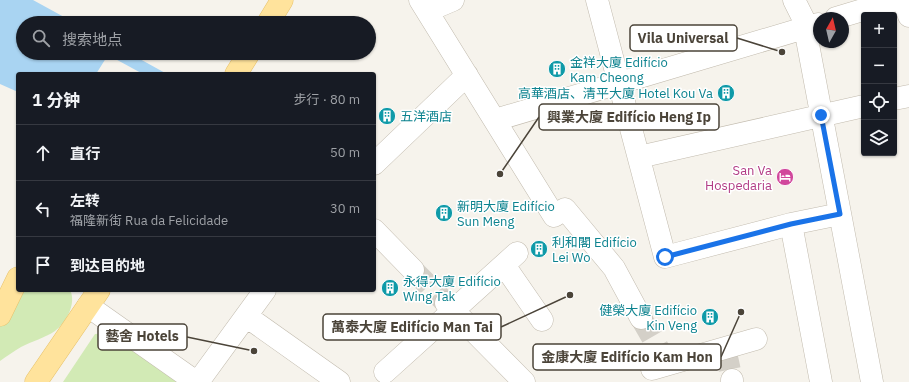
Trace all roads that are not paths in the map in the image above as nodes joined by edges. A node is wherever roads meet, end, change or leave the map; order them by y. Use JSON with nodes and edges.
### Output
{"nodes":[{"id":1,"x":282,"y":0,"type":"edge"},
{"id":2,"x":453,"y":0,"type":"edge"},
{"id":3,"x":597,"y":0,"type":"edge"},
{"id":4,"x":794,"y":0,"type":"edge"},
{"id":5,"x":896,"y":0,"type":"edge"},
{"id":6,"x":903,"y":0,"type":"edge"},
{"id":7,"x":424,"y":5,"type":"edge"},
{"id":8,"x":849,"y":14,"type":"edge"},
{"id":9,"x":272,"y":16,"type":"edge"},
{"id":10,"x":909,"y":16,"type":"edge"},
{"id":11,"x":812,"y":25,"type":"edge"},
{"id":12,"x":245,"y":60,"type":"edge"},
{"id":13,"x":237,"y":72,"type":"edge"},
{"id":14,"x":467,"y":75,"type":"junction"},
{"id":15,"x":619,"y":83,"type":"junction"},
{"id":16,"x":909,"y":96,"type":"edge"},
{"id":17,"x":897,"y":98,"type":"edge"},
{"id":18,"x":861,"y":107,"type":"edge"},
{"id":19,"x":821,"y":115,"type":"junction"},
{"id":20,"x":495,"y":120,"type":"junction"},
{"id":21,"x":639,"y":157,"type":"junction"},
{"id":22,"x":376,"y":162,"type":"edge"},
{"id":23,"x":840,"y":214,"type":"junction"},
{"id":24,"x":791,"y":224,"type":"junction"},
{"id":25,"x":376,"y":232,"type":"edge"},
{"id":26,"x":413,"y":270,"type":"tunnel mouth"},
{"id":27,"x":16,"y":282,"type":"edge"},
{"id":28,"x":264,"y":292,"type":"edge"},
{"id":29,"x":90,"y":295,"type":"edge"},
{"id":30,"x":450,"y":307,"type":"junction"},
{"id":31,"x":0,"y":315,"type":"edge"},
{"id":32,"x":246,"y":316,"type":"junction"},
{"id":33,"x":641,"y":318,"type":"tunnel mouth"},
{"id":34,"x":542,"y":320,"type":"dead end"},
{"id":35,"x":756,"y":339,"type":"dead end"},
{"id":36,"x":652,"y":369,"type":"dead end"},
{"id":37,"x":385,"y":372,"type":"dead end"},
{"id":38,"x":36,"y":382,"type":"edge"},
{"id":39,"x":197,"y":382,"type":"edge"},
{"id":40,"x":339,"y":382,"type":"edge"},
{"id":41,"x":524,"y":382,"type":"edge"},
{"id":42,"x":821,"y":382,"type":"edge"},
{"id":43,"x":872,"y":382,"type":"edge"}],
"edges":[{"from":1,"to":9,"type":"main road"},
{"from":2,"to":7,"type":"street"},
{"from":3,"to":15,"type":"street"},
{"from":4,"to":11,"type":"street"},
{"from":5,"to":8,"type":"street"},
{"from":6,"to":10,"type":"street"},
{"from":7,"to":14,"type":"street"},
{"from":11,"to":15,"type":"street"},
{"from":11,"to":19,"type":"street"},
{"from":12,"to":13,"type":"main road"},
{"from":14,"to":20,"type":"street"},
{"from":14,"to":22,"type":"street"},
{"from":15,"to":20,"type":"street"},
{"from":15,"to":21,"type":"street"},
{"from":16,"to":17,"type":"street"},
{"from":18,"to":19,"type":"street"},
{"from":19,"to":21,"type":"street"},
{"from":19,"to":23,"type":"street"},
{"from":20,"to":33,"type":"street"},
{"from":21,"to":24,"type":"street"},
{"from":23,"to":24,"type":"street"},
{"from":23,"to":43,"type":"street"},
{"from":24,"to":42,"type":"street"},
{"from":25,"to":26,"type":"street"},
{"from":27,"to":31,"type":"main road"},
{"from":28,"to":32,"type":"street"},
{"from":29,"to":38,"type":"main road"},
{"from":29,"to":39,"type":"street"},
{"from":30,"to":34,"type":"street"},
{"from":30,"to":37,"type":"street"},
{"from":30,"to":41,"type":"street"},
{"from":32,"to":39,"type":"street"},
{"from":32,"to":40,"type":"street"},
{"from":35,"to":36,"type":"street"}]}
